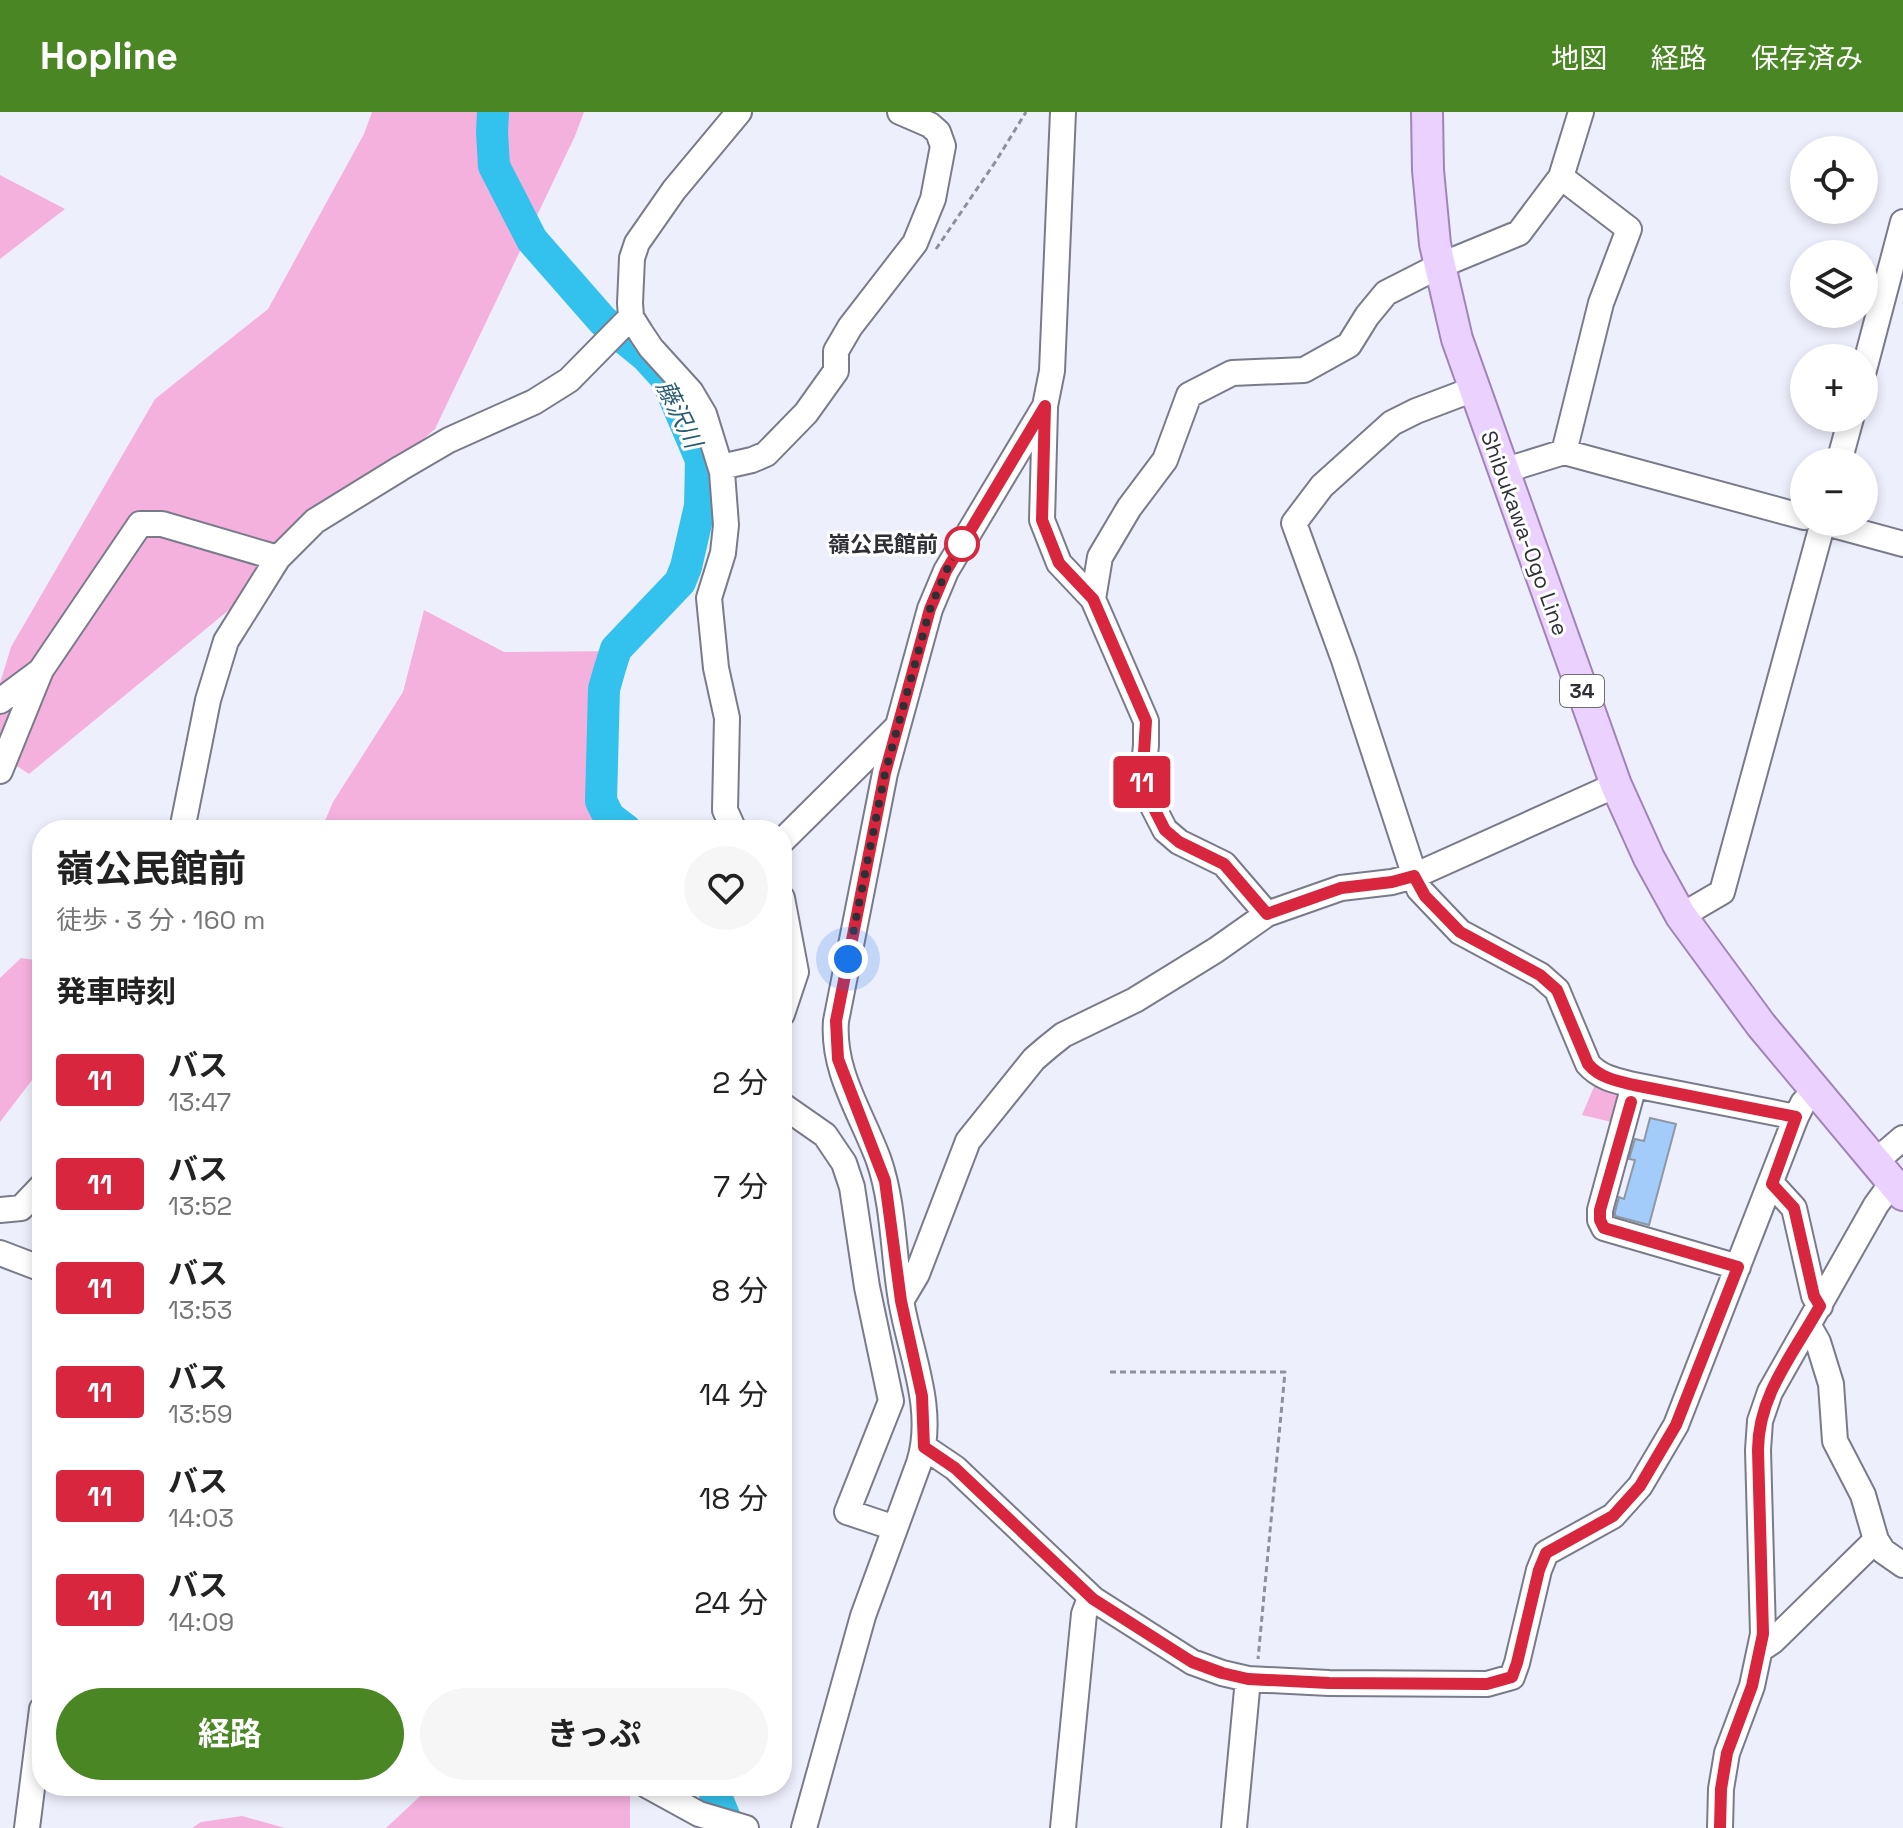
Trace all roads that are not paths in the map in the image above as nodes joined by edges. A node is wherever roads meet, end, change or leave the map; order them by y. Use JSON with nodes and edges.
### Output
{"nodes":[{"id":1,"x":739,"y":112,"type":"edge"},
{"id":2,"x":900,"y":112,"type":"edge"},
{"id":3,"x":1063,"y":112,"type":"edge"},
{"id":4,"x":1427,"y":112,"type":"edge"},
{"id":5,"x":1581,"y":112,"type":"edge"},
{"id":6,"x":1561,"y":177,"type":"junction"},
{"id":7,"x":1903,"y":222,"type":"edge"},
{"id":8,"x":1439,"y":266,"type":"junction"},
{"id":9,"x":631,"y":317,"type":"junction"},
{"id":10,"x":1871,"y":344,"type":"edge"},
{"id":11,"x":1474,"y":389,"type":"junction"},
{"id":12,"x":1045,"y":406,"type":"junction"},
{"id":13,"x":1564,"y":452,"type":"junction"},
{"id":14,"x":721,"y":467,"type":"junction"},
{"id":15,"x":1503,"y":471,"type":"junction"},
{"id":16,"x":1790,"y":513,"type":"edge"},
{"id":17,"x":1819,"y":536,"type":"edge"},
{"id":18,"x":1874,"y":536,"type":"edge"},
{"id":19,"x":1903,"y":544,"type":"edge"},
{"id":20,"x":278,"y":558,"type":"junction"},
{"id":21,"x":1093,"y":599,"type":"junction"},
{"id":22,"x":41,"y":670,"type":"junction"},
{"id":23,"x":0,"y":701,"type":"edge"},
{"id":24,"x":898,"y":726,"type":"junction"},
{"id":25,"x":0,"y":771,"type":"edge"},
{"id":26,"x":1616,"y":785,"type":"junction"},
{"id":27,"x":184,"y":820,"type":"edge"},
{"id":28,"x":730,"y":820,"type":"edge"},
{"id":29,"x":792,"y":831,"type":"edge"},
{"id":30,"x":1414,"y":876,"type":"junction"},
{"id":31,"x":1267,"y":914,"type":"junction"},
{"id":32,"x":1681,"y":916,"type":"junction"},
{"id":33,"x":792,"y":951,"type":"edge"},
{"id":34,"x":792,"y":984,"type":"edge"},
{"id":35,"x":1634,"y":1085,"type":"junction"},
{"id":36,"x":1816,"y":1090,"type":"junction"},
{"id":37,"x":792,"y":1112,"type":"edge"},
{"id":38,"x":1796,"y":1117,"type":"junction"},
{"id":39,"x":1903,"y":1138,"type":"edge"},
{"id":40,"x":1891,"y":1180,"type":"edge"},
{"id":41,"x":1772,"y":1184,"type":"junction"},
{"id":42,"x":32,"y":1196,"type":"edge"},
{"id":43,"x":0,"y":1210,"type":"edge"},
{"id":44,"x":0,"y":1253,"type":"edge"},
{"id":45,"x":32,"y":1265,"type":"edge"},
{"id":46,"x":1738,"y":1267,"type":"junction"},
{"id":47,"x":901,"y":1301,"type":"junction"},
{"id":48,"x":1814,"y":1316,"type":"junction"},
{"id":49,"x":924,"y":1447,"type":"junction"},
{"id":50,"x":895,"y":1528,"type":"junction"},
{"id":51,"x":1876,"y":1540,"type":"junction"},
{"id":52,"x":1903,"y":1565,"type":"edge"},
{"id":53,"x":1093,"y":1599,"type":"junction"},
{"id":54,"x":1761,"y":1649,"type":"junction"},
{"id":55,"x":1252,"y":1679,"type":"junction"},
{"id":56,"x":32,"y":1788,"type":"edge"},
{"id":57,"x":671,"y":1796,"type":"edge"},
{"id":58,"x":27,"y":1828,"type":"edge"},
{"id":59,"x":746,"y":1828,"type":"edge"},
{"id":60,"x":804,"y":1828,"type":"edge"},
{"id":61,"x":1063,"y":1828,"type":"edge"},
{"id":62,"x":1234,"y":1828,"type":"edge"},
{"id":63,"x":1720,"y":1828,"type":"edge"}],
"edges":[{"from":1,"to":9,"type":"street"},
{"from":2,"to":14,"type":"street"},
{"from":3,"to":12,"type":"street"},
{"from":4,"to":8,"type":"main road","name":"Shibukawa-Ogo Line","number":"34"},
{"from":5,"to":6,"type":"street"},
{"from":6,"to":8,"type":"street"},
{"from":6,"to":13,"type":"street"},
{"from":7,"to":10,"type":"street"},
{"from":8,"to":11,"type":"main road","name":"Shibukawa-Ogo Line","number":"34"},
{"from":8,"to":21,"type":"street"},
{"from":9,"to":14,"type":"street"},
{"from":9,"to":20,"type":"street"},
{"from":11,"to":15,"type":"main road","name":"Shibukawa-Ogo Line","number":"34"},
{"from":11,"to":30,"type":"street"},
{"from":12,"to":21,"type":"street"},
{"from":12,"to":24,"type":"street"},
{"from":13,"to":15,"type":"street"},
{"from":13,"to":16,"type":"street"},
{"from":14,"to":28,"type":"street"},
{"from":15,"to":26,"type":"main road","name":"Shibukawa-Ogo Line","number":"34"},
{"from":17,"to":32,"type":"street"},
{"from":18,"to":19,"type":"street"},
{"from":20,"to":22,"type":"street"},
{"from":20,"to":27,"type":"street"},
{"from":21,"to":31,"type":"street"},
{"from":22,"to":23,"type":"street"},
{"from":22,"to":25,"type":"street"},
{"from":24,"to":29,"type":"street"},
{"from":24,"to":47,"type":"street"},
{"from":26,"to":30,"type":"street"},
{"from":26,"to":32,"type":"main road","name":"Shibukawa-Ogo Line","number":"34"},
{"from":30,"to":31,"type":"street"},
{"from":30,"to":35,"type":"street"},
{"from":31,"to":47,"type":"street"},
{"from":32,"to":36,"type":"main road","name":"Shibukawa-Ogo Line","number":"34"},
{"from":33,"to":34,"type":"street"},
{"from":35,"to":38,"type":"street"},
{"from":35,"to":46,"type":"street"},
{"from":36,"to":38,"type":"street"},
{"from":36,"to":40,"type":"main road","name":"Shibukawa-Ogo Line","number":"34"},
{"from":37,"to":50,"type":"street"},
{"from":38,"to":41,"type":"street"},
{"from":39,"to":40,"type":"street"},
{"from":40,"to":48,"type":"street"},
{"from":41,"to":46,"type":"street"},
{"from":41,"to":48,"type":"street"},
{"from":42,"to":43,"type":"street"},
{"from":44,"to":45,"type":"street"},
{"from":46,"to":55,"type":"street"},
{"from":47,"to":49,"type":"street"},
{"from":48,"to":51,"type":"street"},
{"from":48,"to":54,"type":"street"},
{"from":49,"to":50,"type":"street"},
{"from":49,"to":53,"type":"street"},
{"from":50,"to":60,"type":"street"},
{"from":51,"to":52,"type":"street"},
{"from":51,"to":54,"type":"street"},
{"from":53,"to":55,"type":"street"},
{"from":53,"to":61,"type":"street"},
{"from":54,"to":63,"type":"street"},
{"from":55,"to":62,"type":"street"},
{"from":56,"to":58,"type":"street"},
{"from":57,"to":59,"type":"street"}]}
